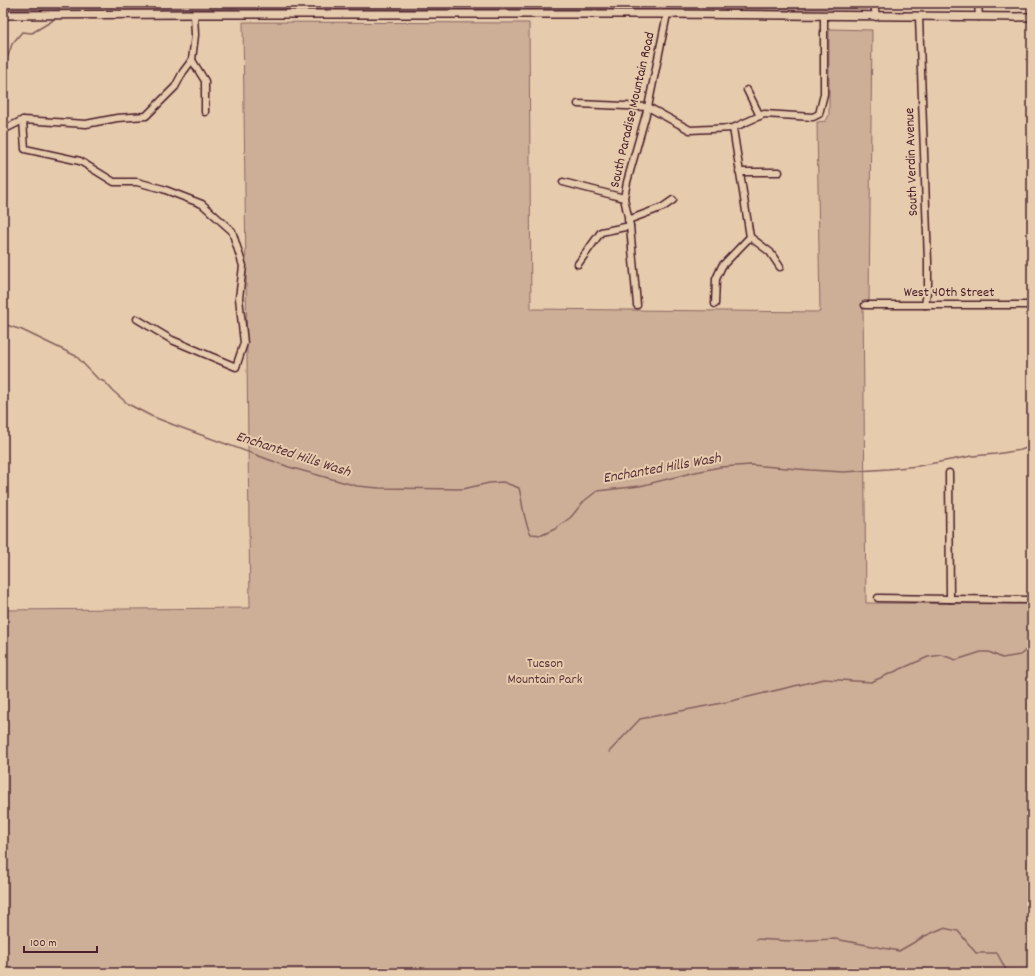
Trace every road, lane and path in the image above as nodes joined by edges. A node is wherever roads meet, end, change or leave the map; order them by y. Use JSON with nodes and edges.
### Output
{"nodes":[{"id":1,"x":874,"y":3,"type":"edge"},
{"id":2,"x":978,"y":3,"type":"edge"},
{"id":3,"x":194,"y":14,"type":"junction"},
{"id":4,"x":667,"y":14,"type":"junction"},
{"id":5,"x":3,"y":15,"type":"edge"},
{"id":6,"x":824,"y":16,"type":"junction"},
{"id":7,"x":876,"y":17,"type":"junction"},
{"id":8,"x":919,"y":17,"type":"junction"},
{"id":9,"x":979,"y":17,"type":"junction"},
{"id":10,"x":1032,"y":17,"type":"edge"},
{"id":11,"x":192,"y":60,"type":"junction"},
{"id":12,"x":747,"y":90,"type":"dead end"},
{"id":13,"x":578,"y":104,"type":"dead end"},
{"id":14,"x":648,"y":107,"type":"junction"},
{"id":15,"x":205,"y":112,"type":"dead end"},
{"id":16,"x":760,"y":116,"type":"junction"},
{"id":17,"x":23,"y":120,"type":"junction"},
{"id":18,"x":733,"y":128,"type":"junction"},
{"id":19,"x":3,"y":130,"type":"edge"},
{"id":20,"x":739,"y":172,"type":"junction"},
{"id":21,"x":779,"y":172,"type":"dead end"},
{"id":22,"x":563,"y":182,"type":"dead end"},
{"id":23,"x":624,"y":198,"type":"junction"},
{"id":24,"x":673,"y":200,"type":"dead end"},
{"id":25,"x":628,"y":220,"type":"junction"},
{"id":26,"x":630,"y":226,"type":"junction"},
{"id":27,"x":750,"y":237,"type":"junction"},
{"id":28,"x":578,"y":264,"type":"dead end"},
{"id":29,"x":780,"y":267,"type":"dead end"},
{"id":30,"x":715,"y":304,"type":"dead end"},
{"id":31,"x":865,"y":305,"type":"dead end"},
{"id":32,"x":925,"y":305,"type":"junction"},
{"id":33,"x":1032,"y":305,"type":"edge"},
{"id":34,"x":637,"y":306,"type":"dead end"},
{"id":35,"x":137,"y":319,"type":"dead end"},
{"id":36,"x":949,"y":473,"type":"dead end"},
{"id":37,"x":878,"y":598,"type":"dead end"},
{"id":38,"x":950,"y":599,"type":"junction"},
{"id":39,"x":1032,"y":600,"type":"edge"}],
"edges":[{"from":1,"to":7,"type":"street"},
{"from":2,"to":9,"type":"street"},
{"from":3,"to":4,"type":"street"},
{"from":3,"to":5,"type":"street"},
{"from":3,"to":11,"type":"street"},
{"from":4,"to":6,"type":"street"},
{"from":4,"to":14,"type":"street","name":"South Paradise Mountain Road"},
{"from":6,"to":7,"type":"street"},
{"from":6,"to":16,"type":"street"},
{"from":7,"to":8,"type":"street"},
{"from":8,"to":9,"type":"street"},
{"from":8,"to":32,"type":"street","name":"South Verdin Avenue"},
{"from":9,"to":10,"type":"street"},
{"from":11,"to":15,"type":"street"},
{"from":11,"to":17,"type":"street"},
{"from":12,"to":16,"type":"street"},
{"from":13,"to":14,"type":"street"},
{"from":14,"to":18,"type":"street"},
{"from":14,"to":23,"type":"street","name":"South Paradise Mountain Road"},
{"from":16,"to":18,"type":"street"},
{"from":17,"to":19,"type":"street"},
{"from":17,"to":35,"type":"street"},
{"from":18,"to":20,"type":"street"},
{"from":20,"to":21,"type":"street"},
{"from":20,"to":27,"type":"street"},
{"from":22,"to":23,"type":"street"},
{"from":23,"to":25,"type":"street","name":"South Paradise Mountain Road"},
{"from":24,"to":25,"type":"street"},
{"from":25,"to":26,"type":"street","name":"South Paradise Mountain Road"},
{"from":26,"to":28,"type":"street"},
{"from":26,"to":34,"type":"street","name":"South Paradise Mountain Road"},
{"from":27,"to":29,"type":"street"},
{"from":27,"to":30,"type":"street"},
{"from":31,"to":32,"type":"street","name":"West 40th Street"},
{"from":32,"to":33,"type":"street","name":"West 40th Street"},
{"from":36,"to":38,"type":"street"},
{"from":37,"to":38,"type":"street"},
{"from":38,"to":39,"type":"street"}]}
